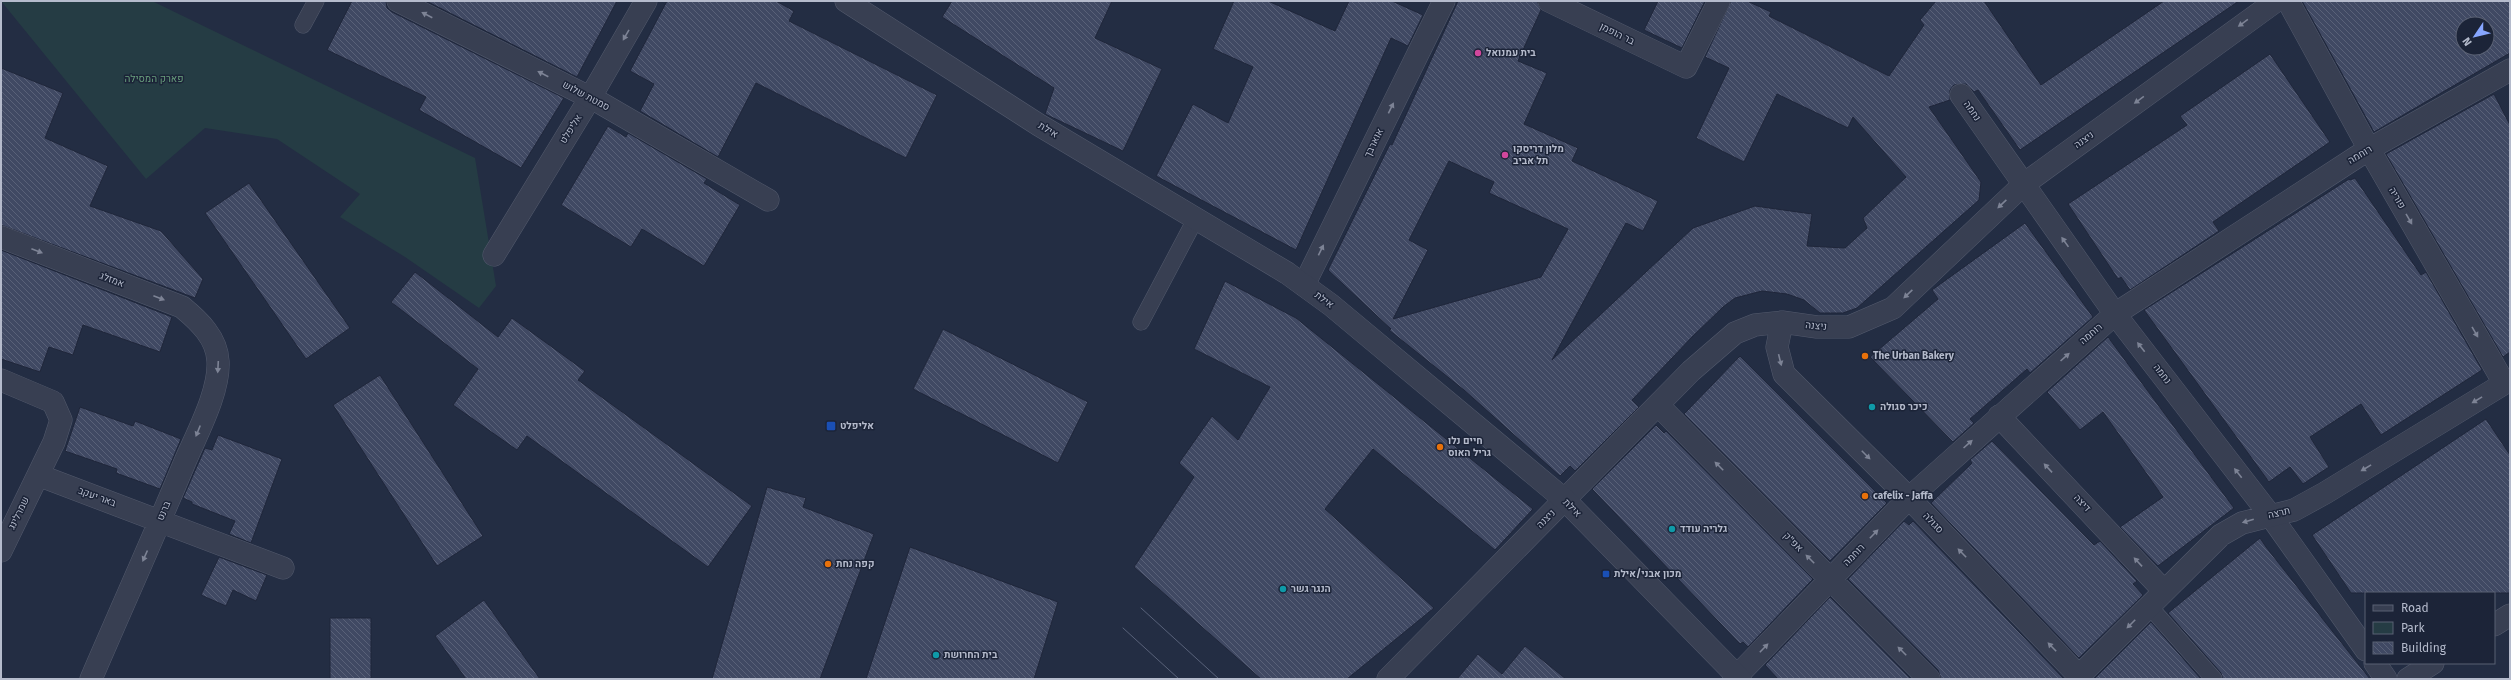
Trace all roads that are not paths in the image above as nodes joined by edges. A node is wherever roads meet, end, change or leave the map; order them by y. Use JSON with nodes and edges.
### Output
{"nodes":[{"id":1,"x":316,"y":1,"type":"edge"},
{"id":2,"x":398,"y":1,"type":"edge"},
{"id":3,"x":646,"y":1,"type":"edge"},
{"id":4,"x":846,"y":1,"type":"edge"},
{"id":5,"x":1444,"y":1,"type":"edge"},
{"id":6,"x":1549,"y":1,"type":"edge"},
{"id":7,"x":1719,"y":1,"type":"edge"},
{"id":8,"x":2276,"y":1,"type":"edge"},
{"id":9,"x":2288,"y":1,"type":"edge"},
{"id":10,"x":303,"y":25,"type":"dead end"},
{"id":11,"x":2510,"y":70,"type":"edge"},
{"id":12,"x":1961,"y":95,"type":"dead end"},
{"id":13,"x":590,"y":98,"type":"junction"},
{"id":14,"x":2369,"y":149,"type":"junction"},
{"id":15,"x":2024,"y":184,"type":"junction"},
{"id":16,"x":768,"y":200,"type":"dead end"},
{"id":17,"x":1196,"y":218,"type":"junction"},
{"id":18,"x":1,"y":237,"type":"edge"},
{"id":19,"x":494,"y":255,"type":"dead end"},
{"id":20,"x":1304,"y":285,"type":"junction"},
{"id":21,"x":2115,"y":314,"type":"junction"},
{"id":22,"x":1140,"y":322,"type":"dead end"},
{"id":23,"x":1782,"y":322,"type":"junction"},
{"id":24,"x":212,"y":339,"type":"joint"},
{"id":25,"x":1,"y":380,"type":"edge"},
{"id":26,"x":2508,"y":386,"type":"edge"},
{"id":27,"x":1658,"y":405,"type":"junction"},
{"id":28,"x":1999,"y":416,"type":"junction"},
{"id":29,"x":38,"y":475,"type":"junction"},
{"id":30,"x":1909,"y":498,"type":"junction"},
{"id":31,"x":1565,"y":500,"type":"junction"},
{"id":32,"x":2270,"y":515,"type":"junction"},
{"id":33,"x":160,"y":520,"type":"junction"},
{"id":34,"x":1,"y":551,"type":"edge"},
{"id":35,"x":283,"y":568,"type":"dead end"},
{"id":36,"x":1830,"y":579,"type":"junction"},
{"id":37,"x":2164,"y":591,"type":"junction"},
{"id":38,"x":2149,"y":606,"type":"junction"},
{"id":39,"x":2510,"y":615,"type":"edge"},
{"id":40,"x":2495,"y":624,"type":"edge"},
{"id":41,"x":2365,"y":649,"type":"edge"},
{"id":42,"x":2376,"y":664,"type":"edge"},
{"id":43,"x":2431,"y":664,"type":"edge"},
{"id":44,"x":1737,"y":678,"type":"edge"},
{"id":45,"x":2079,"y":678,"type":"edge"},
{"id":46,"x":91,"y":679,"type":"edge"},
{"id":47,"x":1388,"y":679,"type":"edge"},
{"id":48,"x":1929,"y":679,"type":"edge"},
{"id":49,"x":2214,"y":679,"type":"edge"},
{"id":50,"x":2386,"y":679,"type":"edge"},
{"id":51,"x":2408,"y":679,"type":"edge"}],
"edges":[{"from":1,"to":10,"type":"lane"},
{"from":13,"to":2,"type":"street","name":"סמטת שלוש","one_way":true},
{"from":3,"to":13,"type":"street","name":"אליפלט","one_way":true},
{"from":4,"to":17,"type":"street","name":"אילת"},
{"from":20,"to":5,"type":"street","name":"אוארבך","one_way":true},
{"from":6,"to":7,"type":"street","name":"בר הופמן"},
{"from":8,"to":15,"type":"street","name":"ניצנה","one_way":true},
{"from":9,"to":14,"type":"street","name":"פוריה"},
{"from":11,"to":14,"type":"street","name":"רוחמה"},
{"from":12,"to":15,"type":"street","name":"נחמה"},
{"from":13,"to":16,"type":"street","name":"סמטת שלוש"},
{"from":13,"to":19,"type":"street","name":"אליפלט"},
{"from":14,"to":21,"type":"street","name":"רוחמה"},
{"from":14,"to":26,"type":"street","name":"פוריה","one_way":true},
{"from":21,"to":15,"type":"street","name":"נחמה","one_way":true},
{"from":15,"to":23,"type":"street","name":"ניצנה","one_way":true},
{"from":17,"to":20,"type":"street","name":"אילת"},
{"from":17,"to":22,"type":"lane"},
{"from":18,"to":24,"type":"street","name":"אמזלג","one_way":true},
{"from":20,"to":31,"type":"street","name":"אילת"},
{"from":28,"to":21,"type":"street","name":"רוחמה","one_way":true},
{"from":32,"to":21,"type":"street","name":"נחמה","one_way":true},
{"from":23,"to":27,"type":"street","name":"ניצנה"},
{"from":23,"to":30,"type":"street","name":"סגולה","one_way":true},
{"from":24,"to":33,"type":"street","name":"ברנט","one_way":true},
{"from":25,"to":29,"type":"street"},
{"from":26,"to":32,"type":"street","name":"תרצה","one_way":true},
{"from":27,"to":31,"type":"street","name":"ניצנה"},
{"from":36,"to":27,"type":"street","name":"אפ\"ק","one_way":true},
{"from":30,"to":28,"type":"street","name":"רוחמה","one_way":true},
{"from":37,"to":28,"type":"street","name":"דיצה","one_way":true},
{"from":29,"to":33,"type":"street","name":"באר יעקב"},
{"from":29,"to":34,"type":"street","name":"שמרלינג"},
{"from":36,"to":30,"type":"street","name":"רוחמה","one_way":true},
{"from":45,"to":30,"type":"street","name":"סגולה","one_way":true},
{"from":31,"to":44,"type":"street","name":"אילת"},
{"from":31,"to":47,"type":"street","name":"ניצנה"},
{"from":32,"to":37,"type":"street","name":"תרצה","one_way":true},
{"from":32,"to":41,"type":"street","name":"נחמה"},
{"from":33,"to":35,"type":"street","name":"באר יעקב"},
{"from":33,"to":46,"type":"street","name":"ברנט","one_way":true},
{"from":44,"to":36,"type":"street","name":"רוחמה","one_way":true},
{"from":48,"to":36,"type":"street","name":"אפ\"ק","one_way":true},
{"from":37,"to":38,"type":"street","name":"תרצה"},
{"from":38,"to":45,"type":"street","name":"תרצה","one_way":true},
{"from":38,"to":49,"type":"lane"},
{"from":39,"to":40,"type":"street"},
{"from":42,"to":50,"type":"street"},
{"from":43,"to":51,"type":"street"}]}
